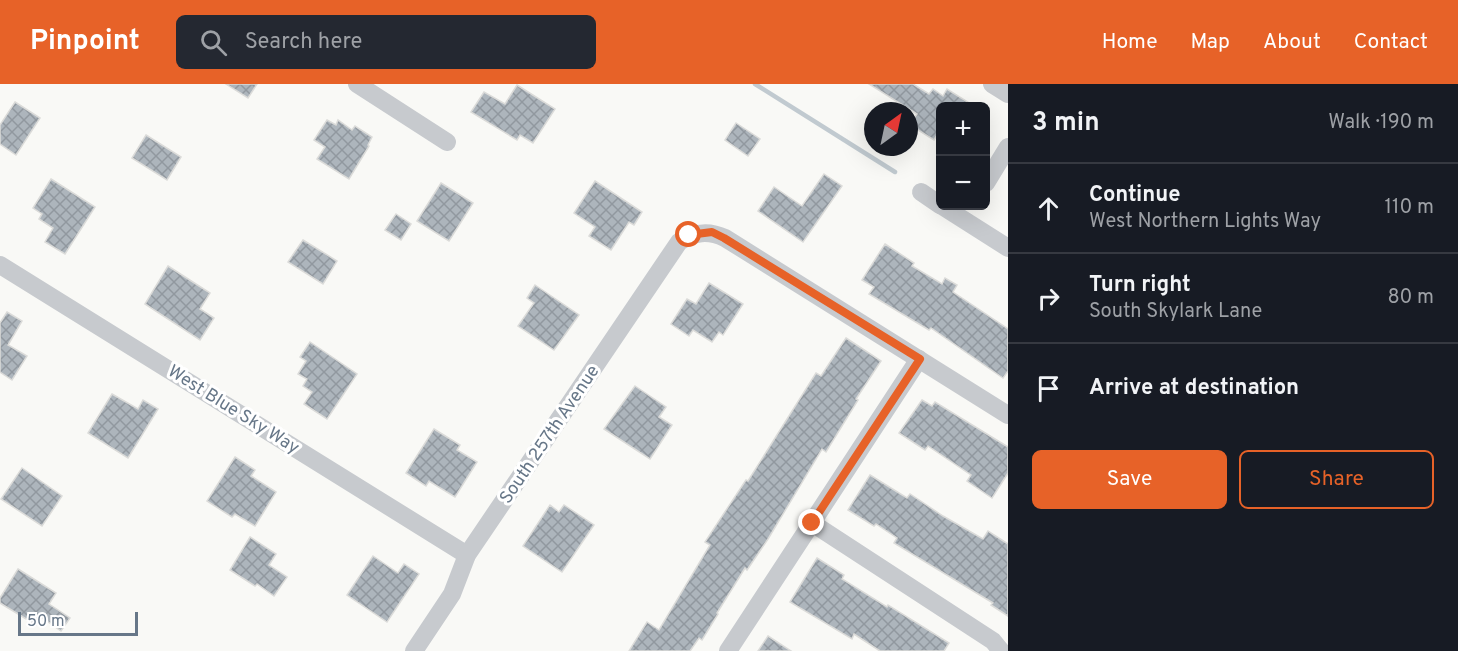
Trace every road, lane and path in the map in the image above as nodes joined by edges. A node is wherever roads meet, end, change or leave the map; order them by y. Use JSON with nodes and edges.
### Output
{"nodes":[{"id":1,"x":357,"y":84,"type":"edge"},
{"id":2,"x":992,"y":84,"type":"edge"},
{"id":3,"x":1008,"y":94,"type":"edge"},
{"id":4,"x":447,"y":142,"type":"dead end"},
{"id":5,"x":1008,"y":147,"type":"edge"},
{"id":6,"x":990,"y":176,"type":"edge"},
{"id":7,"x":921,"y":192,"type":"dead end"},
{"id":8,"x":936,"y":202,"type":"edge"},
{"id":9,"x":967,"y":212,"type":"edge"},
{"id":10,"x":1008,"y":248,"type":"edge"},
{"id":11,"x":0,"y":265,"type":"edge"},
{"id":12,"x":920,"y":359,"type":"junction"},
{"id":13,"x":1008,"y":415,"type":"edge"},
{"id":14,"x":812,"y":523,"type":"junction"},
{"id":15,"x":467,"y":555,"type":"junction"},
{"id":16,"x":414,"y":651,"type":"edge"},
{"id":17,"x":728,"y":651,"type":"edge"},
{"id":18,"x":1000,"y":651,"type":"edge"}],
"edges":[{"from":1,"to":4,"type":"street"},
{"from":2,"to":3,"type":"street"},
{"from":5,"to":6,"type":"street"},
{"from":7,"to":8,"type":"street"},
{"from":9,"to":10,"type":"street"},
{"from":11,"to":15,"type":"street","name":"West Blue Sky Way"},
{"from":12,"to":13,"type":"street"},
{"from":12,"to":14,"type":"street"},
{"from":12,"to":15,"type":"street","name":"South 257th Avenue"},
{"from":14,"to":17,"type":"street"},
{"from":14,"to":18,"type":"street"},
{"from":15,"to":16,"type":"street","name":"South 257th Avenue"}]}
